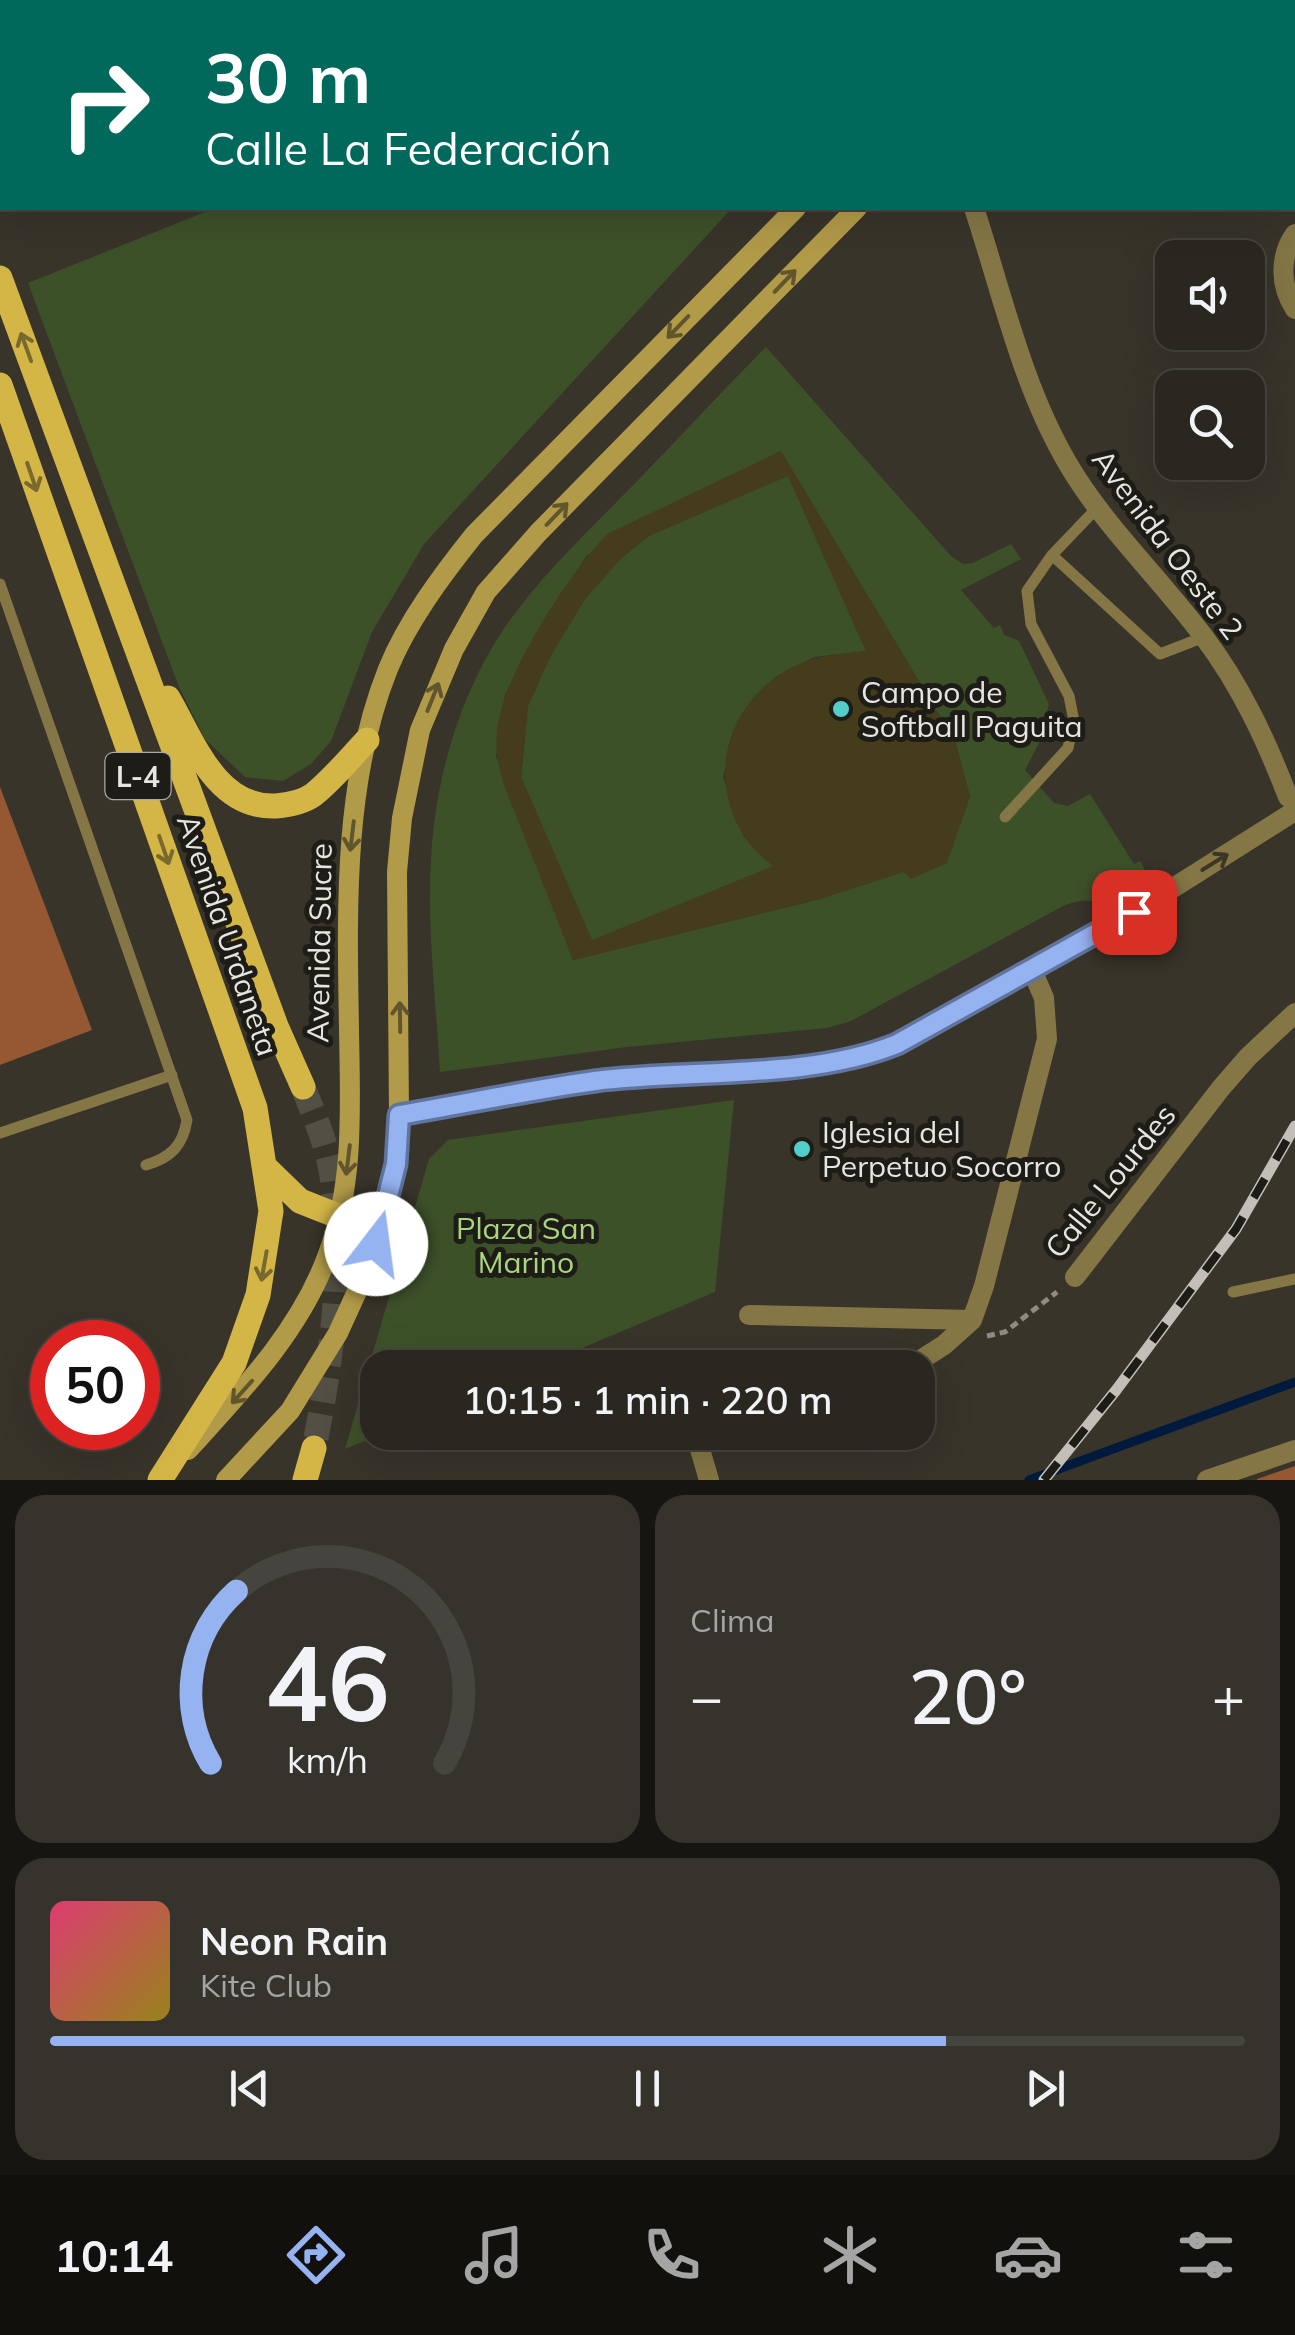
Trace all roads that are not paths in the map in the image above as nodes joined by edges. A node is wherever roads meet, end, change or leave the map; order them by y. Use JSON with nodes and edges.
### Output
{"nodes":[{"id":1,"x":794,"y":210,"type":"edge"},
{"id":2,"x":855,"y":210,"type":"edge"},
{"id":3,"x":975,"y":210,"type":"edge"},
{"id":4,"x":1295,"y":234,"type":"edge"},
{"id":5,"x":0,"y":278,"type":"edge"},
{"id":6,"x":1295,"y":309,"type":"edge"},
{"id":7,"x":0,"y":385,"type":"edge"},
{"id":8,"x":1097,"y":508,"type":"junction"},
{"id":9,"x":1052,"y":554,"type":"junction"},
{"id":10,"x":0,"y":584,"type":"edge"},
{"id":11,"x":132,"y":635,"type":"junction"},
{"id":12,"x":1204,"y":637,"type":"junction"},
{"id":13,"x":367,"y":740,"type":"junction"},
{"id":14,"x":1292,"y":804,"type":"edge"},
{"id":15,"x":1005,"y":817,"type":"dead end"},
{"id":16,"x":1032,"y":970,"type":"junction"},
{"id":17,"x":1295,"y":1013,"type":"edge"},
{"id":18,"x":172,"y":1075,"type":"junction"},
{"id":19,"x":303,"y":1088,"type":"tunnel mouth"},
{"id":20,"x":399,"y":1115,"type":"junction"},
{"id":21,"x":0,"y":1134,"type":"edge"},
{"id":22,"x":146,"y":1165,"type":"dead end"},
{"id":23,"x":266,"y":1169,"type":"junction"},
{"id":24,"x":338,"y":1216,"type":"junction"},
{"id":25,"x":382,"y":1224,"type":"junction"},
{"id":26,"x":1075,"y":1277,"type":"road end"},
{"id":27,"x":1295,"y":1279,"type":"edge"},
{"id":28,"x":1232,"y":1292,"type":"dead end"},
{"id":29,"x":749,"y":1315,"type":"dead end"},
{"id":30,"x":972,"y":1320,"type":"junction"},
{"id":31,"x":935,"y":1351,"type":"edge"},
{"id":32,"x":314,"y":1448,"type":"tunnel mouth"},
{"id":33,"x":701,"y":1450,"type":"edge"},
{"id":34,"x":1295,"y":1450,"type":"edge"},
{"id":35,"x":161,"y":1479,"type":"edge"},
{"id":36,"x":226,"y":1480,"type":"edge"},
{"id":37,"x":305,"y":1480,"type":"edge"},
{"id":38,"x":710,"y":1480,"type":"edge"},
{"id":39,"x":1207,"y":1480,"type":"edge"}],
"edges":[{"from":1,"to":13,"type":"main road","name":"Avenida Sucre","one_way":true},
{"from":20,"to":2,"type":"main road","one_way":true},
{"from":3,"to":8,"type":"street","name":"Avenida Oeste 2"},
{"from":4,"to":6,"type":"street"},
{"from":11,"to":5,"type":"main road","number":"L-4","one_way":true},
{"from":7,"to":23,"type":"main road","name":"Avenida Urdaneta","number":"L-4","one_way":true},
{"from":8,"to":9,"type":"lane"},
{"from":8,"to":12,"type":"street","name":"Avenida Oeste 2"},
{"from":9,"to":12,"type":"lane"},
{"from":9,"to":15,"type":"lane"},
{"from":10,"to":18,"type":"lane"},
{"from":11,"to":13,"type":"main road","number":"L-4"},
{"from":11,"to":19,"type":"main road","number":"L-4"},
{"from":12,"to":14,"type":"street","name":"Avenida Oeste 2"},
{"from":13,"to":24,"type":"main road","name":"Avenida Sucre","number":"L-4","one_way":true},
{"from":16,"to":14,"type":"street","one_way":true},
{"from":16,"to":20,"type":"street"},
{"from":16,"to":30,"type":"street","name":"Calle Lourdes"},
{"from":17,"to":26,"type":"street","name":"Calle Lourdes"},
{"from":18,"to":21,"type":"lane"},
{"from":18,"to":22,"type":"lane"},
{"from":20,"to":25,"type":"main road"},
{"from":23,"to":24,"type":"main road"},
{"from":23,"to":35,"type":"main road","number":"L-4","one_way":true},
{"from":24,"to":25,"type":"main road"},
{"from":24,"to":35,"type":"main road","name":"Avenida Sucre","number":"L-4","one_way":true},
{"from":25,"to":36,"type":"main road"},
{"from":27,"to":28,"type":"lane"},
{"from":29,"to":30,"type":"street"},
{"from":30,"to":31,"type":"street"},
{"from":32,"to":37,"type":"main road"},
{"from":33,"to":38,"type":"street"},
{"from":34,"to":39,"type":"street"}]}
